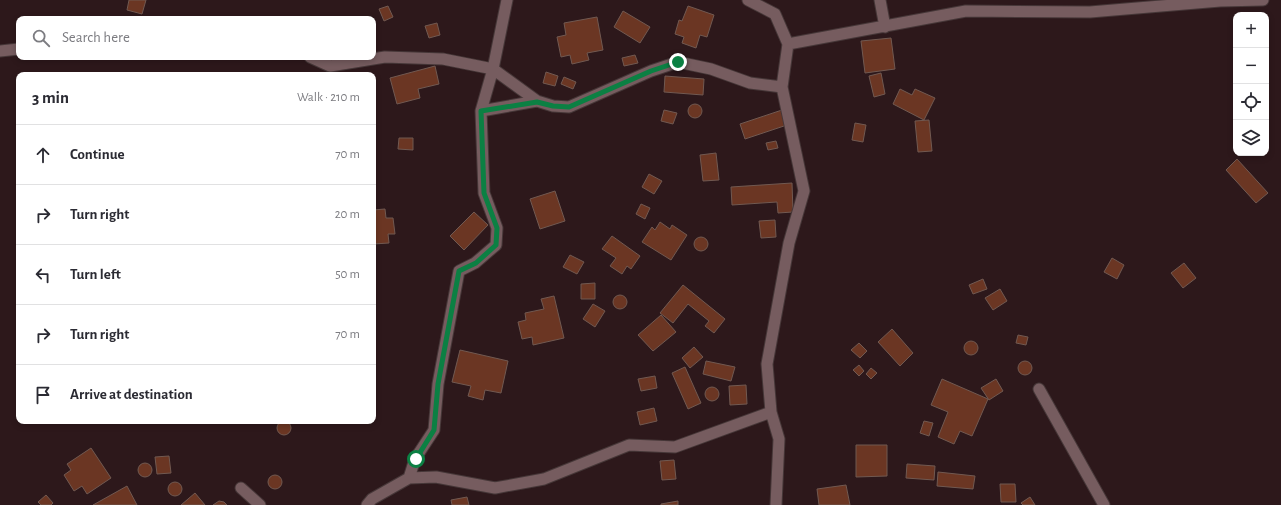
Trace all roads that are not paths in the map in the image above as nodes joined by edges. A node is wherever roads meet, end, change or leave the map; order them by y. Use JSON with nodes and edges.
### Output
{"nodes":[{"id":1,"x":507,"y":0,"type":"edge"},
{"id":2,"x":748,"y":0,"type":"edge"},
{"id":3,"x":880,"y":0,"type":"edge"},
{"id":4,"x":1263,"y":0,"type":"edge"},
{"id":5,"x":885,"y":27,"type":"junction"},
{"id":6,"x":788,"y":44,"type":"junction"},
{"id":7,"x":16,"y":48,"type":"edge"},
{"id":8,"x":0,"y":51,"type":"edge"},
{"id":9,"x":376,"y":58,"type":"edge"},
{"id":10,"x":317,"y":60,"type":"edge"},
{"id":11,"x":363,"y":60,"type":"edge"},
{"id":12,"x":493,"y":69,"type":"junction"},
{"id":13,"x":782,"y":87,"type":"junction"},
{"id":14,"x":537,"y":102,"type":"junction"},
{"id":15,"x":481,"y":111,"type":"junction"},
{"id":16,"x":1038,"y":389,"type":"dead end"},
{"id":17,"x":771,"y":412,"type":"junction"},
{"id":18,"x":409,"y":478,"type":"junction"},
{"id":19,"x":240,"y":488,"type":"dead end"},
{"id":20,"x":260,"y":505,"type":"edge"},
{"id":21,"x":367,"y":505,"type":"edge"},
{"id":22,"x":776,"y":505,"type":"edge"},
{"id":23,"x":1104,"y":505,"type":"edge"}],
"edges":[{"from":1,"to":12,"type":"street"},
{"from":2,"to":6,"type":"street"},
{"from":3,"to":5,"type":"street"},
{"from":4,"to":5,"type":"street"},
{"from":5,"to":6,"type":"street"},
{"from":6,"to":13,"type":"street"},
{"from":7,"to":8,"type":"street"},
{"from":9,"to":12,"type":"street"},
{"from":10,"to":11,"type":"street"},
{"from":12,"to":14,"type":"street"},
{"from":12,"to":15,"type":"street"},
{"from":13,"to":14,"type":"street"},
{"from":13,"to":17,"type":"street"},
{"from":14,"to":15,"type":"street"},
{"from":15,"to":18,"type":"street"},
{"from":16,"to":23,"type":"street"},
{"from":17,"to":18,"type":"street"},
{"from":17,"to":22,"type":"street"},
{"from":18,"to":21,"type":"street"},
{"from":19,"to":20,"type":"street"}]}
